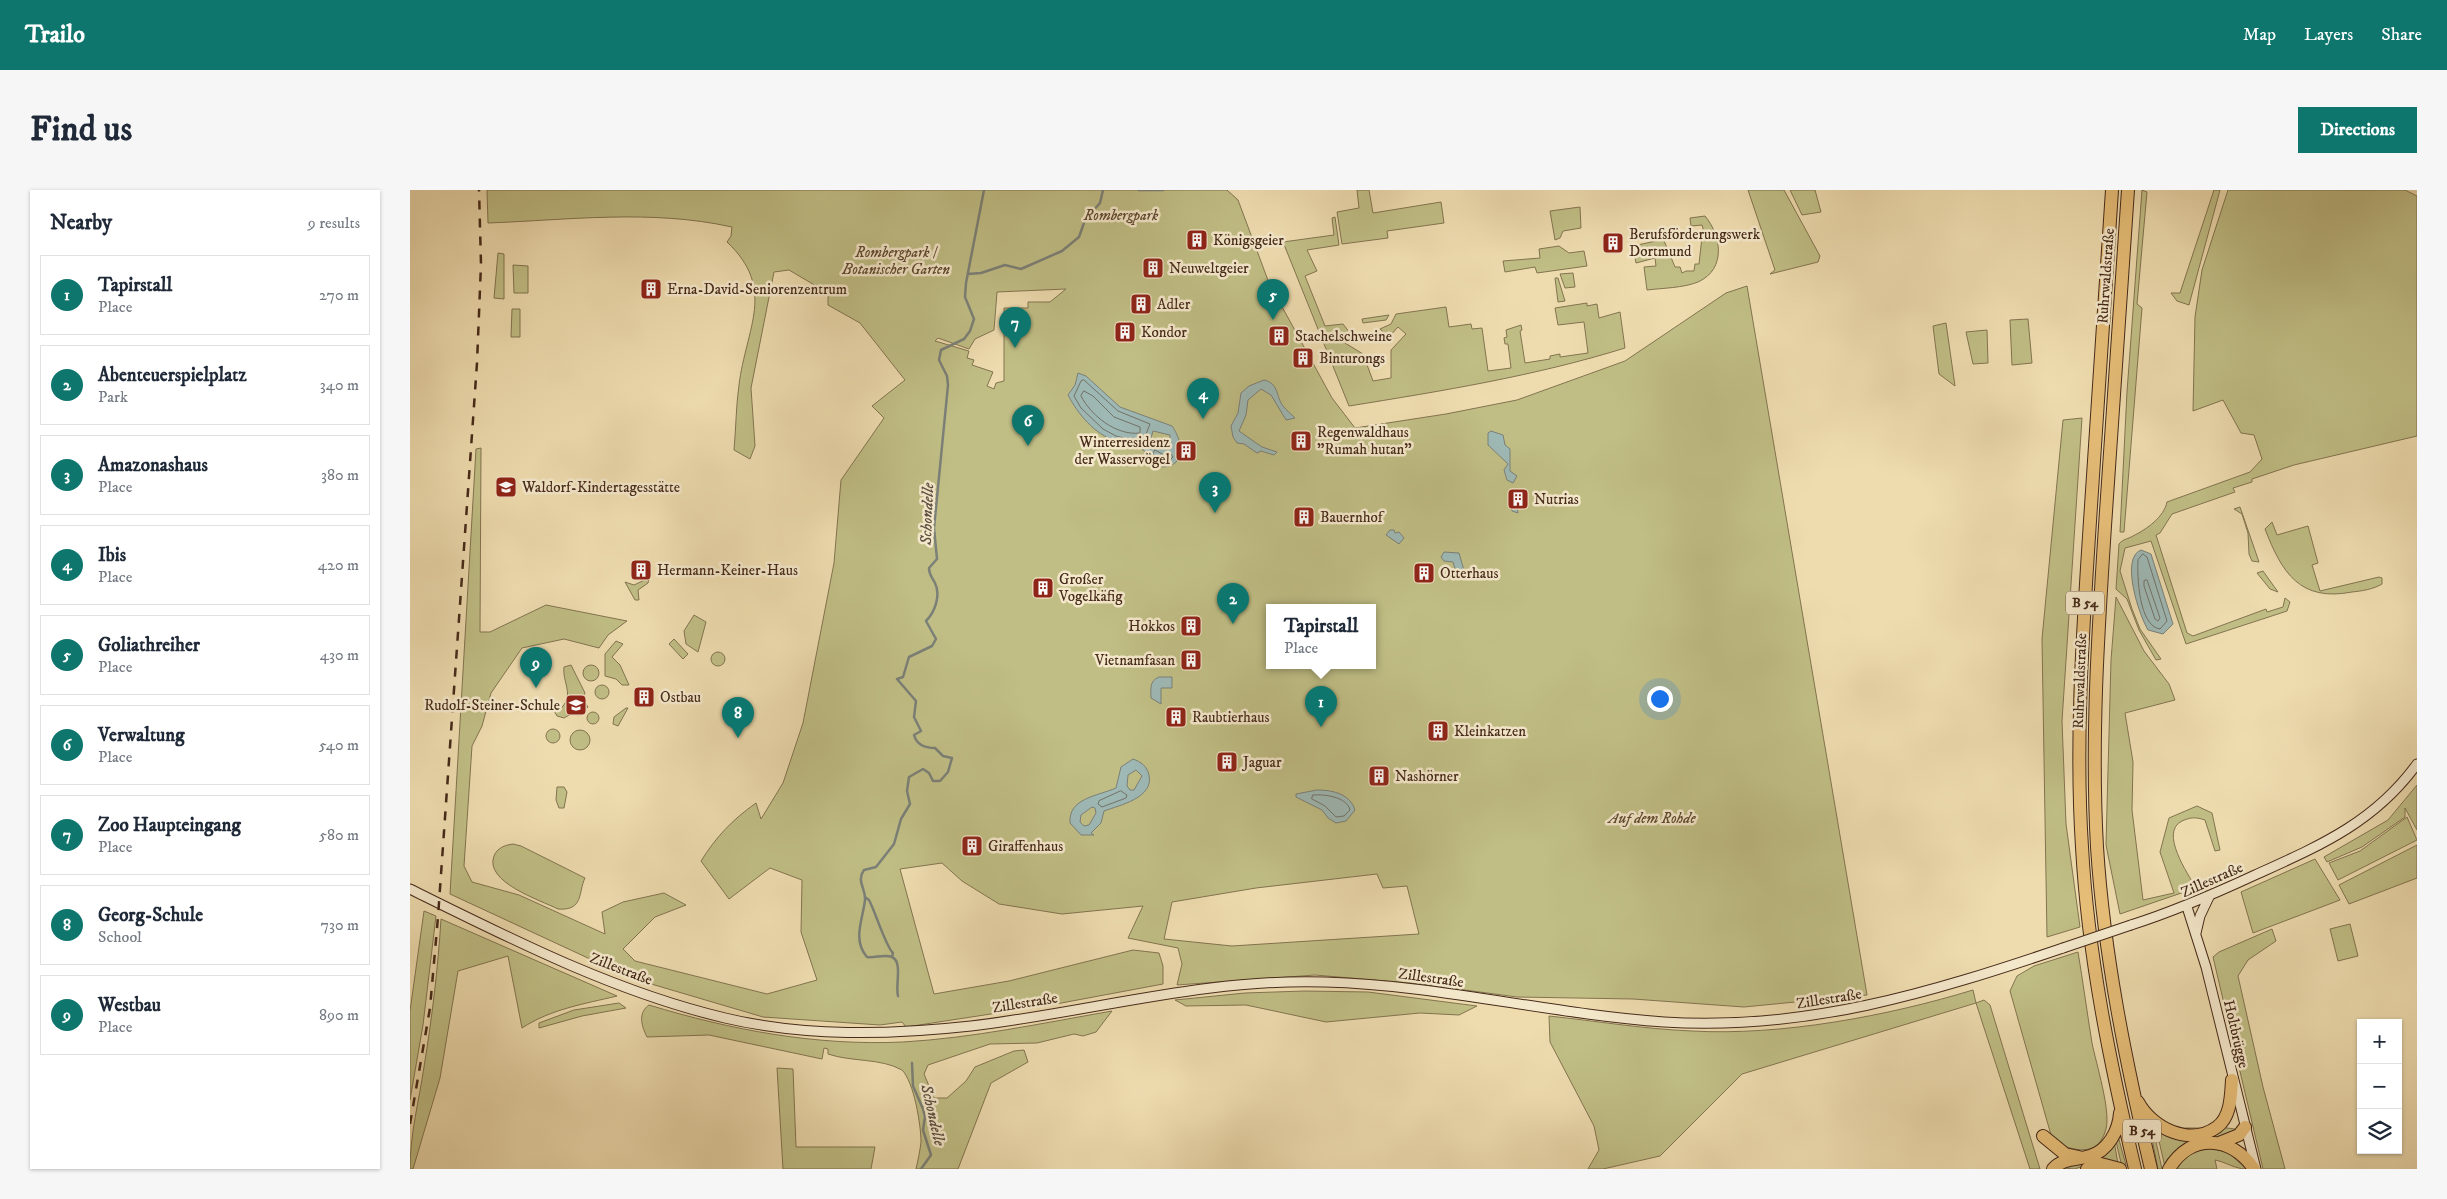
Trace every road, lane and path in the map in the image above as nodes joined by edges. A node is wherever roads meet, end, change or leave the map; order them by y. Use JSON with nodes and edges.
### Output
{"nodes":[{"id":1,"x":2112,"y":190,"type":"edge"},
{"id":2,"x":2128,"y":190,"type":"edge"},
{"id":3,"x":2417,"y":764,"type":"edge"},
{"id":4,"x":410,"y":890,"type":"edge"},
{"id":5,"x":2209,"y":897,"type":"junction"},
{"id":6,"x":2187,"y":907,"type":"junction"},
{"id":7,"x":2196,"y":933,"type":"junction"},
{"id":8,"x":2232,"y":1080,"type":"junction"},
{"id":9,"x":2134,"y":1092,"type":"junction"},
{"id":10,"x":2120,"y":1105,"type":"junction"},
{"id":11,"x":2218,"y":1127,"type":"junction"},
{"id":12,"x":2245,"y":1127,"type":"junction"},
{"id":13,"x":2043,"y":1136,"type":"dead end"},
{"id":14,"x":2219,"y":1143,"type":"junction"},
{"id":15,"x":2084,"y":1163,"type":"edge"},
{"id":16,"x":2053,"y":1169,"type":"edge"},
{"id":17,"x":2120,"y":1169,"type":"edge"},
{"id":18,"x":2135,"y":1169,"type":"edge"},
{"id":19,"x":2151,"y":1169,"type":"edge"},
{"id":20,"x":2169,"y":1169,"type":"edge"},
{"id":21,"x":2255,"y":1169,"type":"edge"}],
"edges":[{"from":1,"to":10,"type":"highway","name":"Ruhrwaldstraße","number":"B 54"},
{"from":2,"to":9,"type":"highway","name":"Ruhrwaldstraße","number":"B 54"},
{"from":3,"to":5,"type":"main road","name":"Zillestraße"},
{"from":4,"to":6,"type":"main road","name":"Zillestraße","bridge":true},
{"from":5,"to":6,"type":"main road","name":"Zillestraße"},
{"from":5,"to":7,"type":"main road"},
{"from":6,"to":7,"type":"main road","name":"Holtbrügge"},
{"from":7,"to":8,"type":"main road","name":"Holtbrügge"},
{"from":8,"to":11,"type":"highway"},
{"from":8,"to":12,"type":"main road","name":"Holtbrügge"},
{"from":9,"to":11,"type":"highway"},
{"from":9,"to":19,"type":"highway","name":"Ruhrwaldstraße","number":"B 54"},
{"from":10,"to":15,"type":"highway"},
{"from":10,"to":18,"type":"highway","name":"Ruhrwaldstraße","number":"B 54"},
{"from":11,"to":12,"type":"highway"},
{"from":12,"to":14,"type":"highway"},
{"from":12,"to":21,"type":"main road","name":"Holtbrügge"},
{"from":13,"to":15,"type":"highway"},
{"from":14,"to":20,"type":"highway"},
{"from":14,"to":21,"type":"highway"},
{"from":15,"to":16,"type":"highway"},
{"from":15,"to":17,"type":"highway"}]}
